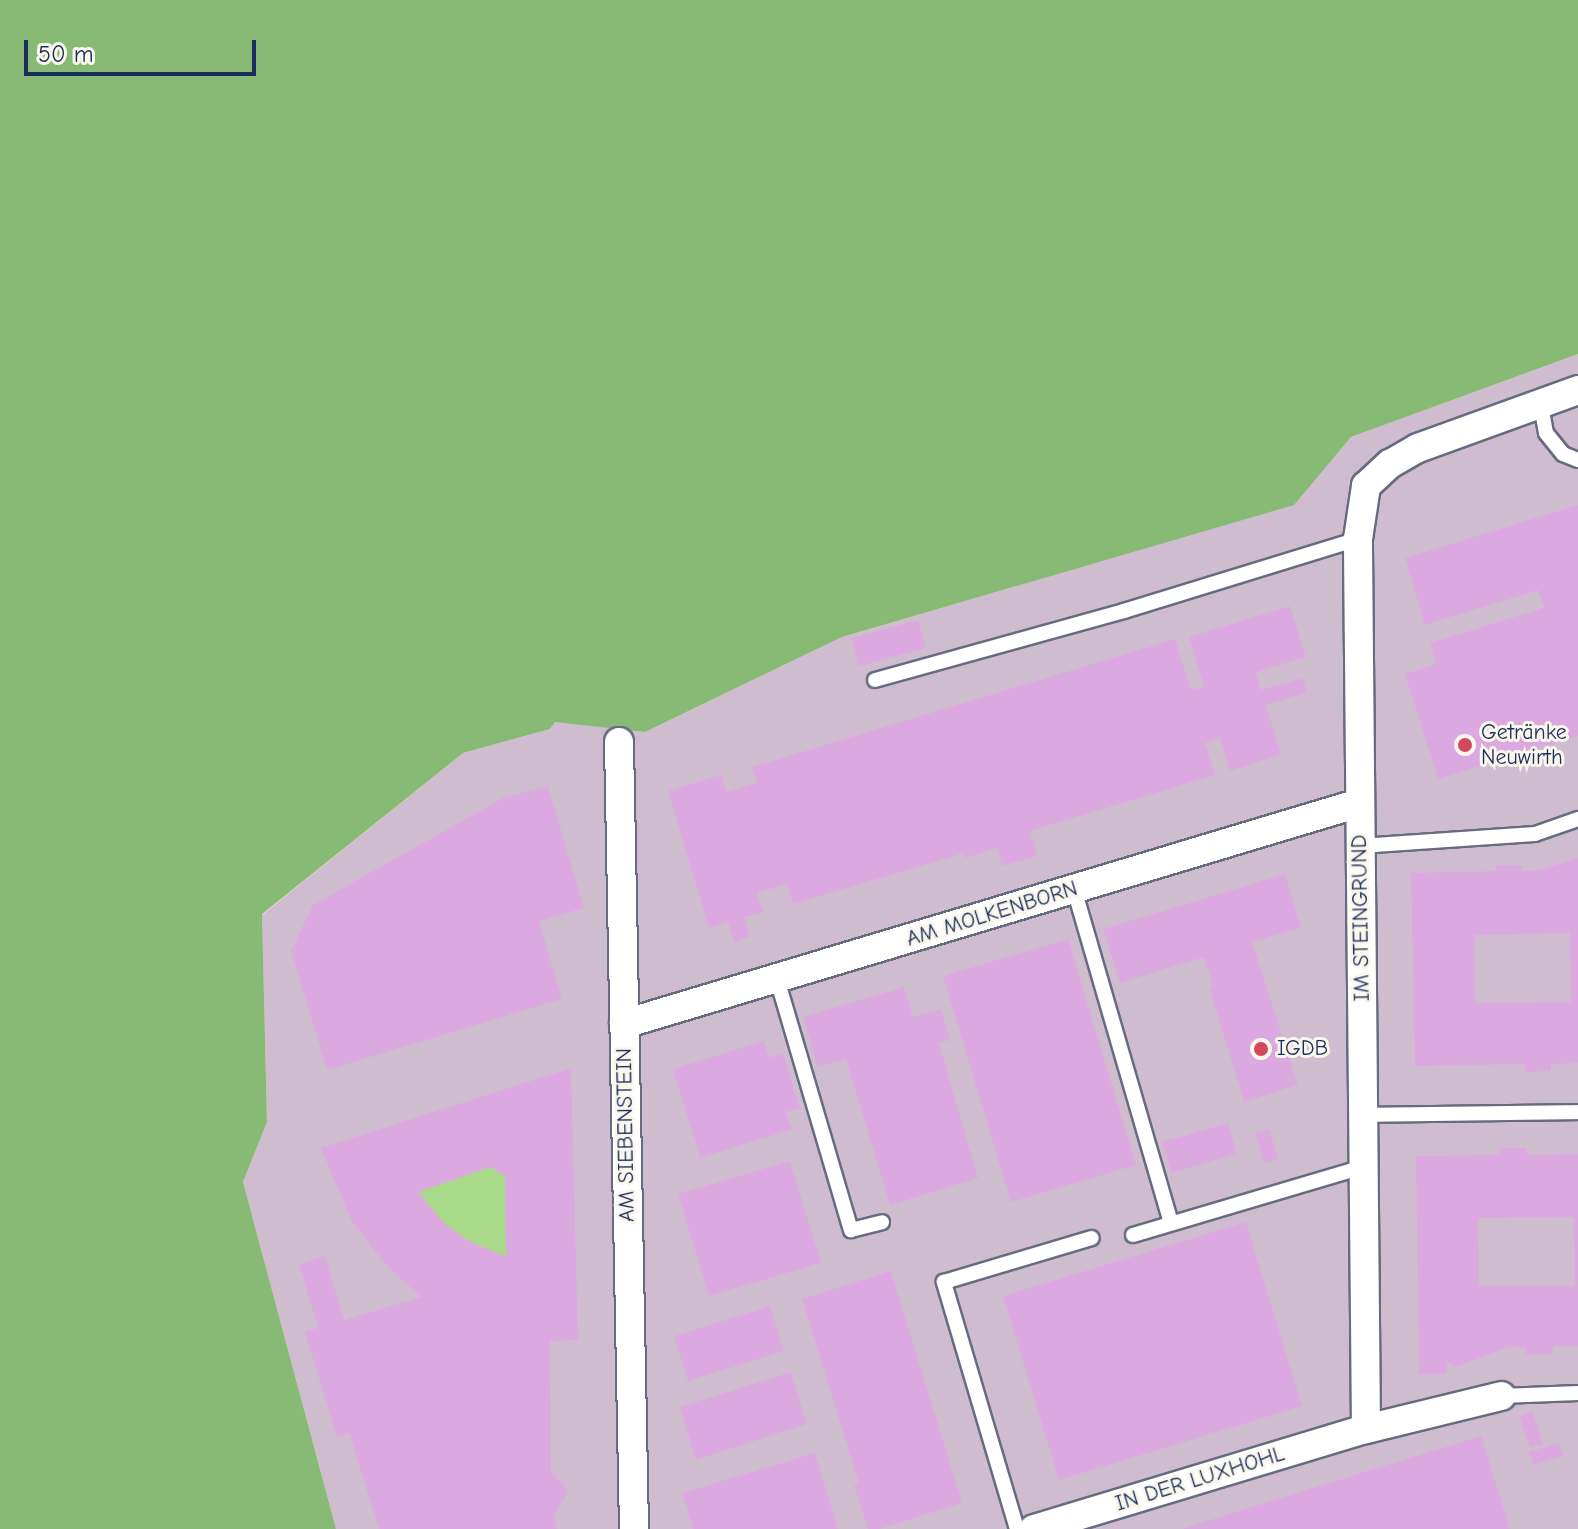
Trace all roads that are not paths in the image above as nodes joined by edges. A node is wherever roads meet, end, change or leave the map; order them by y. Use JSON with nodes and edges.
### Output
{"nodes":[{"id":1,"x":1565,"y":397,"type":"edge"},
{"id":2,"x":1578,"y":460,"type":"edge"},
{"id":3,"x":1358,"y":539,"type":"junction"},
{"id":4,"x":875,"y":680,"type":"dead end"},
{"id":5,"x":619,"y":742,"type":"dead end"},
{"id":6,"x":1359,"y":803,"type":"junction"},
{"id":7,"x":1578,"y":819,"type":"edge"},
{"id":8,"x":1360,"y":846,"type":"junction"},
{"id":9,"x":1074,"y":889,"type":"junction"},
{"id":10,"x":777,"y":979,"type":"junction"},
{"id":11,"x":624,"y":1024,"type":"junction"},
{"id":12,"x":1578,"y":1112,"type":"edge"},
{"id":13,"x":1362,"y":1115,"type":"junction"},
{"id":14,"x":1363,"y":1167,"type":"junction"},
{"id":15,"x":882,"y":1222,"type":"dead end"},
{"id":16,"x":1171,"y":1222,"type":"junction"},
{"id":17,"x":1133,"y":1235,"type":"dead end"},
{"id":18,"x":1092,"y":1238,"type":"dead end"},
{"id":19,"x":1578,"y":1393,"type":"edge"},
{"id":20,"x":1501,"y":1396,"type":"joint"},
{"id":21,"x":1366,"y":1429,"type":"junction"},
{"id":22,"x":634,"y":1529,"type":"edge"},
{"id":23,"x":1017,"y":1529,"type":"edge"},
{"id":24,"x":1034,"y":1529,"type":"edge"}],
"edges":[{"from":1,"to":2,"type":"lane"},
{"from":1,"to":3,"type":"street","name":"IM STEINGRUND"},
{"from":3,"to":4,"type":"lane"},
{"from":3,"to":6,"type":"street","name":"IM STEINGRUND"},
{"from":5,"to":11,"type":"street","name":"AM SIEBENSTEIN"},
{"from":6,"to":8,"type":"street","name":"IM STEINGRUND"},
{"from":6,"to":9,"type":"street","name":"AM MOLKENBORN"},
{"from":7,"to":8,"type":"lane"},
{"from":8,"to":13,"type":"street","name":"IM STEINGRUND"},
{"from":9,"to":10,"type":"street","name":"AM MOLKENBORN"},
{"from":9,"to":16,"type":"lane"},
{"from":10,"to":11,"type":"street","name":"AM MOLKENBORN"},
{"from":10,"to":15,"type":"lane"},
{"from":11,"to":22,"type":"street","name":"AM SIEBENSTEIN"},
{"from":12,"to":13,"type":"lane"},
{"from":13,"to":14,"type":"street","name":"IM STEINGRUND"},
{"from":14,"to":16,"type":"lane"},
{"from":14,"to":21,"type":"street","name":"IM STEINGRUND"},
{"from":16,"to":17,"type":"lane"},
{"from":18,"to":23,"type":"lane"},
{"from":19,"to":20,"type":"lane"},
{"from":20,"to":21,"type":"street"},
{"from":21,"to":24,"type":"street","name":"IN DER LUXHOHL"}]}
